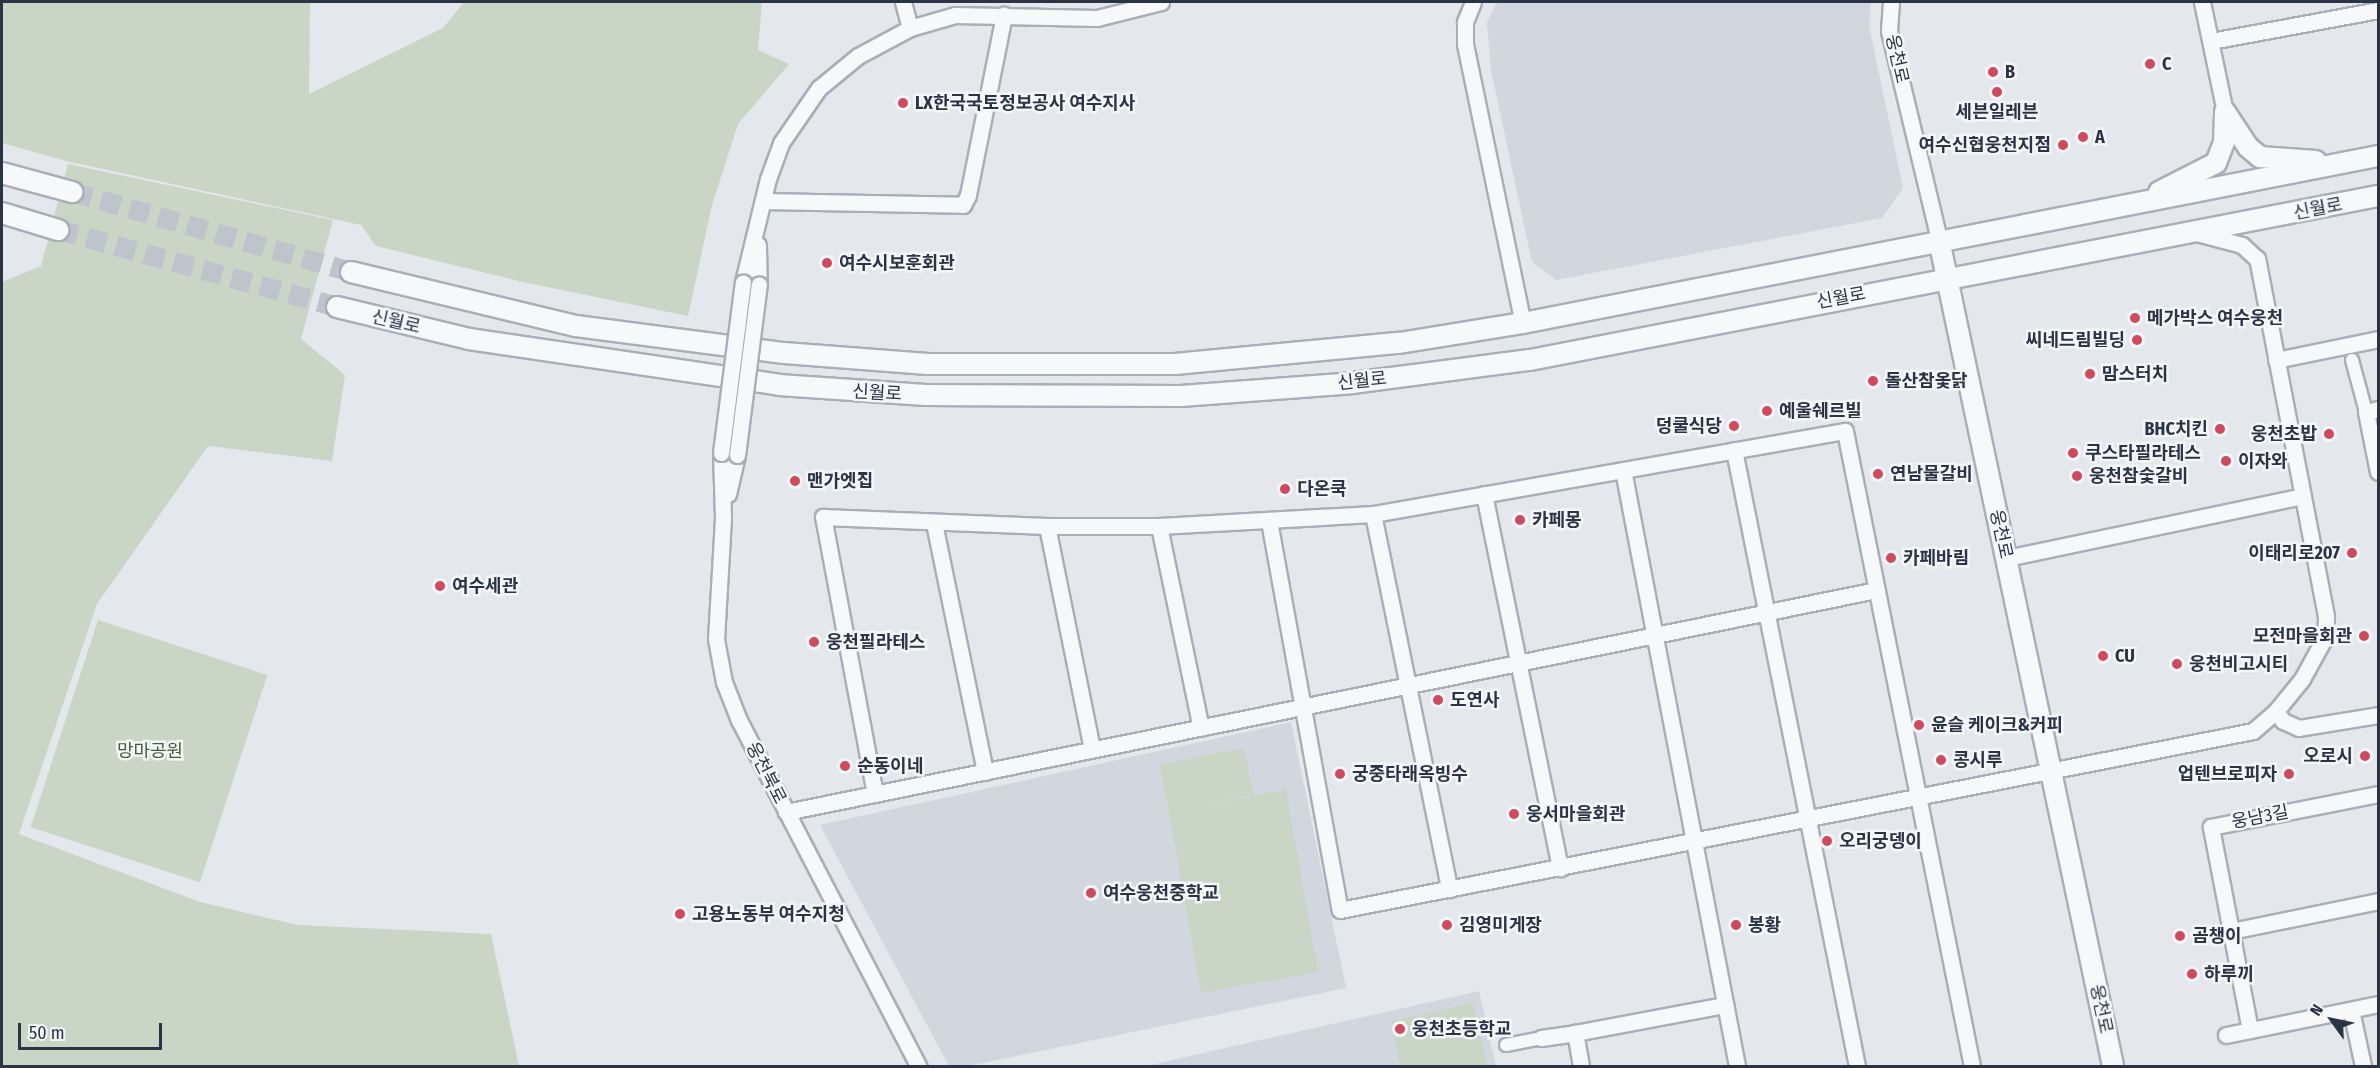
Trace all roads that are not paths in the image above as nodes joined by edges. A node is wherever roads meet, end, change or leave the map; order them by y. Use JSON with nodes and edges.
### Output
{"nodes":[{"id":1,"x":903,"y":2,"type":"edge"},
{"id":2,"x":1161,"y":2,"type":"edge"},
{"id":3,"x":1473,"y":2,"type":"edge"},
{"id":4,"x":1891,"y":2,"type":"edge"},
{"id":5,"x":2202,"y":2,"type":"edge"},
{"id":6,"x":2379,"y":10,"type":"edge"},
{"id":7,"x":1004,"y":15,"type":"junction"},
{"id":8,"x":910,"y":28,"type":"junction"},
{"id":9,"x":2211,"y":41,"type":"junction"},
{"id":10,"x":2225,"y":112,"type":"junction"},
{"id":11,"x":2379,"y":156,"type":"edge"},
{"id":12,"x":2346,"y":162,"type":"junction"},
{"id":13,"x":2,"y":172,"type":"edge"},
{"id":14,"x":72,"y":192,"type":"tunnel mouth"},
{"id":15,"x":2379,"y":196,"type":"edge"},
{"id":16,"x":763,"y":201,"type":"junction"},
{"id":17,"x":2125,"y":207,"type":"junction"},
{"id":18,"x":2,"y":213,"type":"edge"},
{"id":19,"x":758,"y":226,"type":"junction"},
{"id":20,"x":58,"y":230,"type":"tunnel mouth"},
{"id":21,"x":2197,"y":233,"type":"junction"},
{"id":22,"x":1939,"y":240,"type":"junction"},
{"id":23,"x":351,"y":272,"type":"tunnel mouth"},
{"id":24,"x":1947,"y":277,"type":"junction"},
{"id":25,"x":337,"y":308,"type":"tunnel mouth"},
{"id":26,"x":1523,"y":324,"type":"junction"},
{"id":27,"x":2379,"y":339,"type":"edge"},
{"id":28,"x":2276,"y":360,"type":"junction"},
{"id":29,"x":2352,"y":360,"type":"dead end"},
{"id":30,"x":2372,"y":411,"type":"edge"},
{"id":31,"x":1734,"y":450,"type":"junction"},
{"id":32,"x":1623,"y":470,"type":"junction"},
{"id":33,"x":2379,"y":472,"type":"edge"},
{"id":34,"x":1484,"y":494,"type":"junction"},
{"id":35,"x":2303,"y":496,"type":"junction"},
{"id":36,"x":1373,"y":514,"type":"junction"},
{"id":37,"x":723,"y":518,"type":"junction"},
{"id":38,"x":1269,"y":521,"type":"junction"},
{"id":39,"x":934,"y":523,"type":"junction"},
{"id":40,"x":1047,"y":526,"type":"junction"},
{"id":41,"x":1159,"y":526,"type":"junction"},
{"id":42,"x":2006,"y":558,"type":"junction"},
{"id":43,"x":1876,"y":590,"type":"junction"},
{"id":44,"x":1766,"y":613,"type":"junction"},
{"id":45,"x":1655,"y":635,"type":"junction"},
{"id":46,"x":1519,"y":663,"type":"junction"},
{"id":47,"x":1408,"y":686,"type":"junction"},
{"id":48,"x":1304,"y":707,"type":"junction"},
{"id":49,"x":2276,"y":711,"type":"junction"},
{"id":50,"x":2379,"y":715,"type":"edge"},
{"id":51,"x":1201,"y":728,"type":"junction"},
{"id":52,"x":1092,"y":750,"type":"junction"},
{"id":53,"x":985,"y":772,"type":"junction"},
{"id":54,"x":2051,"y":773,"type":"junction"},
{"id":55,"x":875,"y":794,"type":"junction"},
{"id":56,"x":2379,"y":794,"type":"edge"},
{"id":57,"x":1918,"y":799,"type":"junction"},
{"id":58,"x":786,"y":812,"type":"junction"},
{"id":59,"x":1808,"y":820,"type":"junction"},
{"id":60,"x":1694,"y":842,"type":"junction"},
{"id":61,"x":1560,"y":868,"type":"junction"},
{"id":62,"x":1449,"y":889,"type":"junction"},
{"id":63,"x":2379,"y":901,"type":"edge"},
{"id":64,"x":2231,"y":931,"type":"junction"},
{"id":65,"x":2379,"y":1004,"type":"edge"},
{"id":66,"x":1725,"y":1005,"type":"junction"},
{"id":67,"x":2351,"y":1010,"type":"junction"},
{"id":68,"x":2250,"y":1030,"type":"junction"},
{"id":69,"x":1575,"y":1033,"type":"junction"},
{"id":70,"x":2226,"y":1035,"type":"dead end"},
{"id":71,"x":1541,"y":1038,"type":"joint"},
{"id":72,"x":1506,"y":1045,"type":"dead end"},
{"id":73,"x":918,"y":1066,"type":"edge"},
{"id":74,"x":1581,"y":1066,"type":"edge"},
{"id":75,"x":1737,"y":1066,"type":"edge"},
{"id":76,"x":1857,"y":1066,"type":"edge"},
{"id":77,"x":1972,"y":1066,"type":"edge"},
{"id":78,"x":2113,"y":1066,"type":"edge"},
{"id":79,"x":2363,"y":1066,"type":"edge"}],
"edges":[{"from":1,"to":8,"type":"street"},
{"from":2,"to":7,"type":"street"},
{"from":3,"to":26,"type":"street"},
{"from":4,"to":22,"type":"street","name":"웅천로"},
{"from":5,"to":9,"type":"street"},
{"from":6,"to":9,"type":"street"},
{"from":7,"to":8,"type":"street"},
{"from":7,"to":16,"type":"street"},
{"from":8,"to":16,"type":"street"},
{"from":9,"to":10,"type":"street"},
{"from":10,"to":12,"type":"street"},
{"from":10,"to":17,"type":"street"},
{"from":11,"to":12,"type":"street","name":"신월로"},
{"from":12,"to":17,"type":"street","name":"신월로"},
{"from":13,"to":14,"type":"street"},
{"from":15,"to":21,"type":"street","name":"신월로"},
{"from":16,"to":19,"type":"street"},
{"from":17,"to":22,"type":"street","name":"신월로"},
{"from":18,"to":20,"type":"street"},
{"from":19,"to":37,"type":"street","bridge":true},
{"from":19,"to":37,"type":"street","name":"웅천북로","bridge":true},
{"from":21,"to":24,"type":"street","name":"신월로"},
{"from":21,"to":28,"type":"street"},
{"from":22,"to":24,"type":"street","name":"웅천로"},
{"from":22,"to":26,"type":"street","name":"신월로"},
{"from":23,"to":26,"type":"street","name":"신월로"},
{"from":24,"to":25,"type":"street","name":"신월로"},
{"from":24,"to":42,"type":"street","name":"웅천로"},
{"from":27,"to":28,"type":"street"},
{"from":28,"to":35,"type":"street"},
{"from":29,"to":30,"type":"street"},
{"from":30,"to":33,"type":"street"},
{"from":31,"to":32,"type":"street"},
{"from":31,"to":43,"type":"street"},
{"from":31,"to":44,"type":"street"},
{"from":32,"to":34,"type":"street"},
{"from":32,"to":45,"type":"street"},
{"from":34,"to":36,"type":"street"},
{"from":34,"to":46,"type":"street"},
{"from":35,"to":42,"type":"street"},
{"from":35,"to":49,"type":"street"},
{"from":36,"to":38,"type":"street"},
{"from":36,"to":47,"type":"street"},
{"from":37,"to":58,"type":"street","name":"웅천북로"},
{"from":38,"to":41,"type":"street"},
{"from":38,"to":48,"type":"street"},
{"from":39,"to":40,"type":"street"},
{"from":39,"to":53,"type":"street"},
{"from":39,"to":55,"type":"street"},
{"from":40,"to":41,"type":"street"},
{"from":40,"to":52,"type":"street"},
{"from":41,"to":51,"type":"street"},
{"from":42,"to":54,"type":"street","name":"웅천로"},
{"from":43,"to":44,"type":"street"},
{"from":43,"to":57,"type":"street"},
{"from":44,"to":45,"type":"street"},
{"from":44,"to":59,"type":"street"},
{"from":45,"to":46,"type":"street"},
{"from":45,"to":60,"type":"street"},
{"from":46,"to":47,"type":"street"},
{"from":46,"to":61,"type":"street"},
{"from":47,"to":48,"type":"street"},
{"from":47,"to":62,"type":"street"},
{"from":48,"to":51,"type":"street"},
{"from":48,"to":62,"type":"street"},
{"from":49,"to":50,"type":"street"},
{"from":49,"to":54,"type":"street"},
{"from":51,"to":52,"type":"street"},
{"from":52,"to":53,"type":"street"},
{"from":53,"to":55,"type":"street"},
{"from":54,"to":57,"type":"street"},
{"from":54,"to":78,"type":"street","name":"웅천로"},
{"from":55,"to":58,"type":"street"},
{"from":56,"to":64,"type":"street","name":"웅남3길"},
{"from":57,"to":59,"type":"street"},
{"from":57,"to":77,"type":"street"},
{"from":58,"to":73,"type":"street","name":"웅천북로"},
{"from":59,"to":60,"type":"street"},
{"from":59,"to":76,"type":"street"},
{"from":60,"to":61,"type":"street"},
{"from":60,"to":66,"type":"street"},
{"from":61,"to":62,"type":"street"},
{"from":63,"to":64,"type":"street"},
{"from":64,"to":68,"type":"street","name":"웅남3길"},
{"from":65,"to":67,"type":"street"},
{"from":66,"to":69,"type":"street"},
{"from":66,"to":75,"type":"street"},
{"from":67,"to":68,"type":"street"},
{"from":67,"to":79,"type":"street"},
{"from":68,"to":70,"type":"street"},
{"from":69,"to":71,"type":"street"},
{"from":69,"to":74,"type":"street"},
{"from":71,"to":72,"type":"street"}]}
